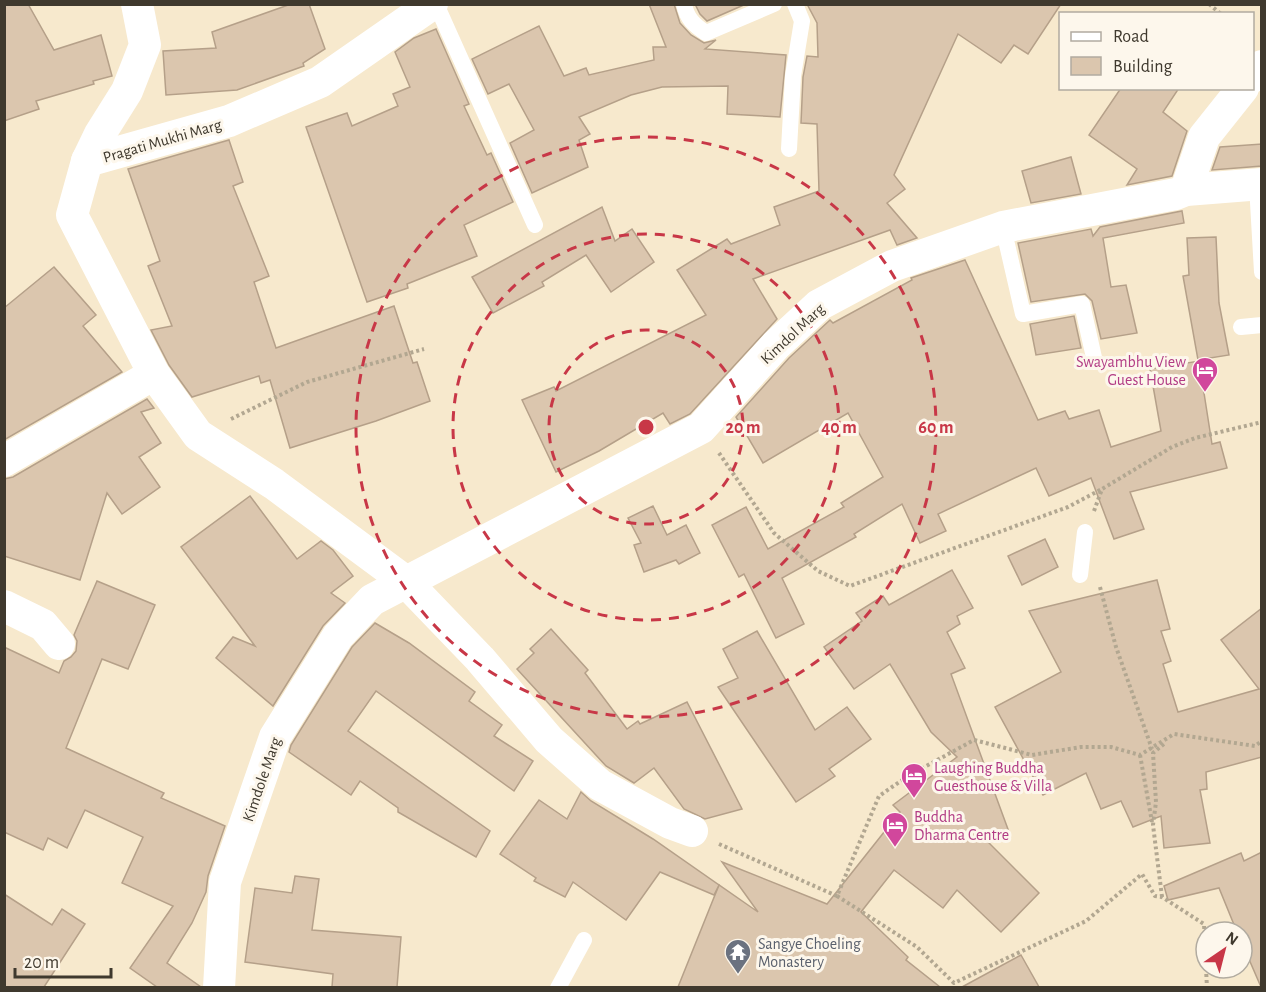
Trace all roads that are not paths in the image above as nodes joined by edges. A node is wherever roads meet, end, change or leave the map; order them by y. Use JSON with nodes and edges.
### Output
{"nodes":[{"id":1,"x":137,"y":4,"type":"edge"},
{"id":2,"x":434,"y":4,"type":"edge"},
{"id":3,"x":684,"y":4,"type":"edge"},
{"id":4,"x":774,"y":4,"type":"edge"},
{"id":5,"x":795,"y":4,"type":"edge"},
{"id":6,"x":1241,"y":90,"type":"edge"},
{"id":7,"x":789,"y":149,"type":"dead end"},
{"id":8,"x":87,"y":161,"type":"junction"},
{"id":9,"x":1259,"y":184,"type":"edge"},
{"id":10,"x":1186,"y":190,"type":"junction"},
{"id":11,"x":535,"y":225,"type":"dead end"},
{"id":12,"x":1003,"y":226,"type":"junction"},
{"id":13,"x":1262,"y":272,"type":"edge"},
{"id":14,"x":1262,"y":325,"type":"edge"},
{"id":15,"x":1241,"y":327,"type":"dead end"},
{"id":16,"x":1095,"y":362,"type":"dead end"},
{"id":17,"x":154,"y":374,"type":"junction"},
{"id":18,"x":4,"y":461,"type":"edge"},
{"id":19,"x":1085,"y":532,"type":"road end"},
{"id":20,"x":1080,"y":575,"type":"dead end"},
{"id":21,"x":405,"y":581,"type":"junction"},
{"id":22,"x":4,"y":606,"type":"edge"},
{"id":23,"x":59,"y":644,"type":"dead end"},
{"id":24,"x":692,"y":831,"type":"road end"},
{"id":25,"x":584,"y":940,"type":"dead end"},
{"id":26,"x":219,"y":987,"type":"edge"},
{"id":27,"x":558,"y":987,"type":"edge"}],
"edges":[{"from":1,"to":8,"type":"street"},
{"from":2,"to":8,"type":"street","name":"Pragati Mukhi Marg"},
{"from":2,"to":11,"type":"lane"},
{"from":3,"to":4,"type":"lane"},
{"from":5,"to":7,"type":"lane"},
{"from":6,"to":10,"type":"street"},
{"from":8,"to":17,"type":"street","name":"Pragati Mukhi Marg"},
{"from":9,"to":10,"type":"street","name":"Kimdol Marg"},
{"from":9,"to":13,"type":"lane"},
{"from":10,"to":12,"type":"street","name":"Kimdol Marg"},
{"from":12,"to":16,"type":"lane"},
{"from":12,"to":21,"type":"street","name":"Kimdol Marg"},
{"from":14,"to":15,"type":"lane"},
{"from":17,"to":18,"type":"street"},
{"from":17,"to":21,"type":"street","name":"Pragati Mukhi Marg"},
{"from":19,"to":20,"type":"lane"},
{"from":21,"to":24,"type":"street"},
{"from":21,"to":26,"type":"street","name":"Kimdole Marg"},
{"from":22,"to":23,"type":"street"},
{"from":25,"to":27,"type":"lane"}]}
